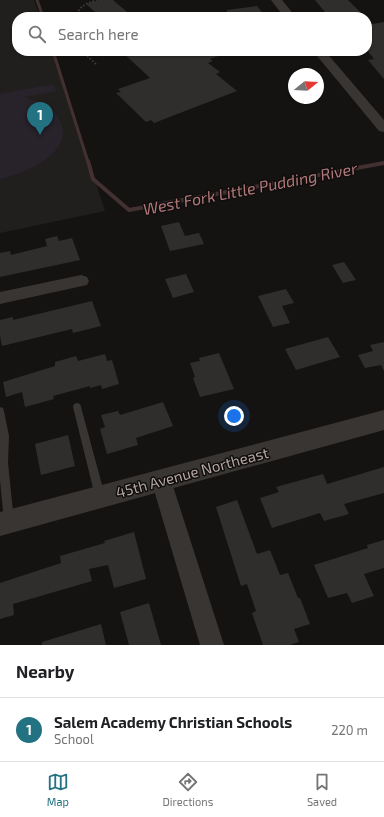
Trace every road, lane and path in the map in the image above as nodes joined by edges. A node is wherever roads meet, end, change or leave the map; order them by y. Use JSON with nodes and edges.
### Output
{"nodes":[{"id":1,"x":97,"y":0,"type":"edge"},
{"id":2,"x":276,"y":0,"type":"edge"},
{"id":3,"x":77,"y":12,"type":"edge"},
{"id":4,"x":286,"y":12,"type":"edge"},
{"id":5,"x":87,"y":56,"type":"edge"},
{"id":6,"x":323,"y":56,"type":"edge"},
{"id":7,"x":97,"y":65,"type":"dead end"},
{"id":8,"x":384,"y":128,"type":"edge"},
{"id":9,"x":81,"y":281,"type":"dead end"},
{"id":10,"x":0,"y":298,"type":"edge"},
{"id":11,"x":77,"y":407,"type":"dead end"},
{"id":12,"x":0,"y":412,"type":"edge"},
{"id":13,"x":384,"y":420,"type":"edge"},
{"id":14,"x":161,"y":480,"type":"junction"},
{"id":15,"x":100,"y":497,"type":"junction"},
{"id":16,"x":4,"y":523,"type":"edge"},
{"id":17,"x":212,"y":645,"type":"edge"}],
"edges":[{"from":1,"to":3,"type":"path"},
{"from":2,"to":4,"type":"street"},
{"from":5,"to":7,"type":"path"},
{"from":6,"to":8,"type":"street"},
{"from":9,"to":10,"type":"street"},
{"from":11,"to":15,"type":"lane"},
{"from":12,"to":16,"type":"lane"},
{"from":13,"to":14,"type":"street","name":"45th Avenue Northeast"},
{"from":14,"to":15,"type":"street","name":"45th Avenue Northeast"},
{"from":14,"to":17,"type":"street"},
{"from":15,"to":16,"type":"street","name":"45th Avenue Northeast"}]}
